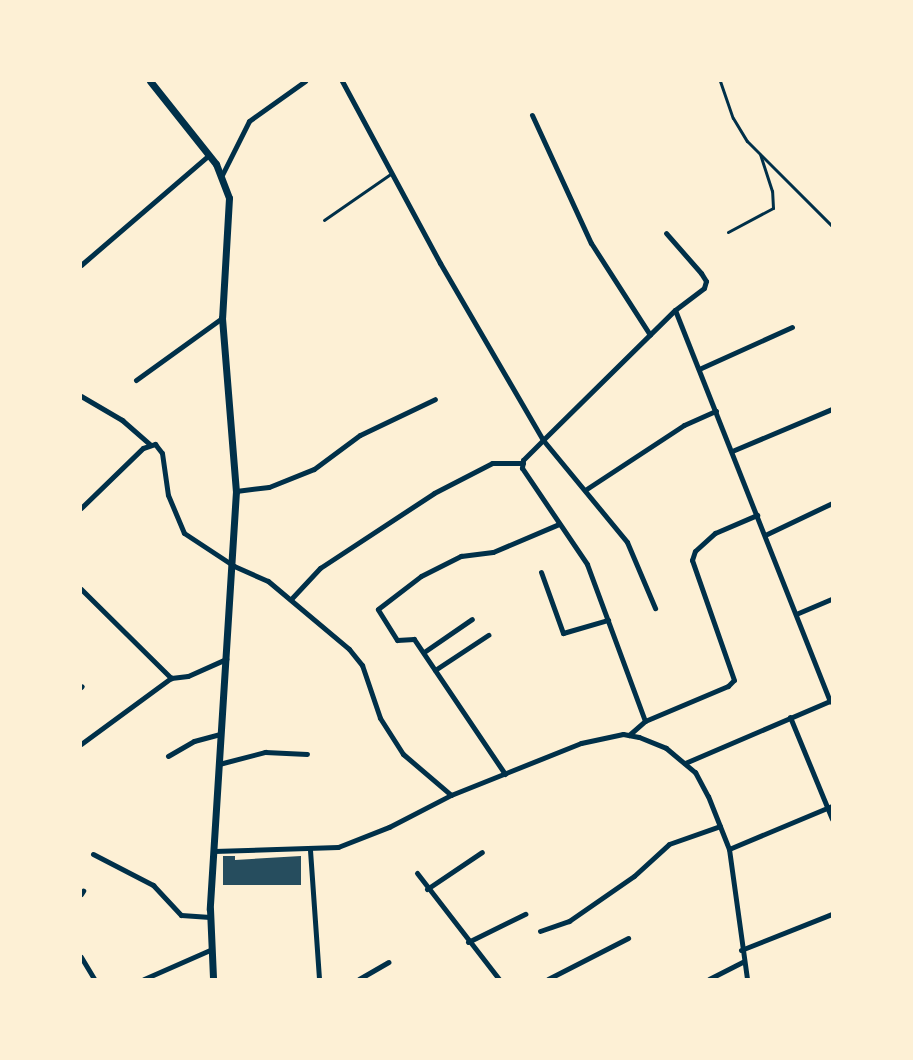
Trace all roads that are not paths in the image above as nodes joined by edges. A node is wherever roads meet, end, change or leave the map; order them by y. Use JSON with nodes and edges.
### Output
{"nodes":[{"id":1,"x":150,"y":81,"type":"edge"},
{"id":2,"x":305,"y":81,"type":"edge"},
{"id":3,"x":342,"y":81,"type":"edge"},
{"id":4,"x":720,"y":81,"type":"edge"},
{"id":5,"x":532,"y":115,"type":"dead end"},
{"id":6,"x":759,"y":154,"type":"junction"},
{"id":7,"x":209,"y":155,"type":"junction"},
{"id":8,"x":392,"y":173,"type":"junction"},
{"id":9,"x":222,"y":175,"type":"junction"},
{"id":10,"x":324,"y":220,"type":"dead end"},
{"id":11,"x":832,"y":226,"type":"edge"},
{"id":12,"x":728,"y":232,"type":"dead end"},
{"id":13,"x":666,"y":233,"type":"dead end"},
{"id":14,"x":81,"y":265,"type":"edge"},
{"id":15,"x":675,"y":310,"type":"junction"},
{"id":16,"x":222,"y":318,"type":"junction"},
{"id":17,"x":792,"y":327,"type":"dead end"},
{"id":18,"x":650,"y":334,"type":"junction"},
{"id":19,"x":699,"y":369,"type":"junction"},
{"id":20,"x":136,"y":380,"type":"dead end"},
{"id":21,"x":81,"y":396,"type":"edge"},
{"id":22,"x":435,"y":399,"type":"dead end"},
{"id":23,"x":832,"y":409,"type":"edge"},
{"id":24,"x":716,"y":411,"type":"junction"},
{"id":25,"x":543,"y":440,"type":"junction"},
{"id":26,"x":150,"y":444,"type":"junction"},
{"id":27,"x":732,"y":451,"type":"junction"},
{"id":28,"x":523,"y":463,"type":"junction"},
{"id":29,"x":585,"y":490,"type":"junction"},
{"id":30,"x":236,"y":491,"type":"junction"},
{"id":31,"x":832,"y":503,"type":"edge"},
{"id":32,"x":81,"y":508,"type":"edge"},
{"id":33,"x":757,"y":515,"type":"junction"},
{"id":34,"x":559,"y":524,"type":"junction"},
{"id":35,"x":765,"y":535,"type":"junction"},
{"id":36,"x":234,"y":566,"type":"junction"},
{"id":37,"x":541,"y":572,"type":"dead end"},
{"id":38,"x":81,"y":589,"type":"edge"},
{"id":39,"x":292,"y":598,"type":"junction"},
{"id":40,"x":832,"y":599,"type":"edge"},
{"id":41,"x":656,"y":608,"type":"dead end"},
{"id":42,"x":796,"y":614,"type":"junction"},
{"id":43,"x":472,"y":619,"type":"dead end"},
{"id":44,"x":608,"y":620,"type":"junction"},
{"id":45,"x":488,"y":635,"type":"dead end"},
{"id":46,"x":424,"y":652,"type":"junction"},
{"id":47,"x":226,"y":659,"type":"junction"},
{"id":48,"x":435,"y":670,"type":"junction"},
{"id":49,"x":171,"y":678,"type":"junction"},
{"id":50,"x":831,"y":700,"type":"edge"},
{"id":51,"x":790,"y":717,"type":"junction"},
{"id":52,"x":645,"y":721,"type":"junction"},
{"id":53,"x":220,"y":734,"type":"junction"},
{"id":54,"x":628,"y":735,"type":"junction"},
{"id":55,"x":81,"y":744,"type":"edge"},
{"id":56,"x":307,"y":754,"type":"dead end"},
{"id":57,"x":168,"y":756,"type":"dead end"},
{"id":58,"x":685,"y":763,"type":"junction"},
{"id":59,"x":219,"y":764,"type":"junction"},
{"id":60,"x":505,"y":774,"type":"junction"},
{"id":61,"x":451,"y":795,"type":"junction"},
{"id":62,"x":830,"y":807,"type":"edge"},
{"id":63,"x":832,"y":819,"type":"edge"},
{"id":64,"x":720,"y":826,"type":"junction"},
{"id":65,"x":729,"y":849,"type":"junction"},
{"id":66,"x":310,"y":850,"type":"junction"},
{"id":67,"x":214,"y":851,"type":"junction"},
{"id":68,"x":482,"y":852,"type":"dead end"},
{"id":69,"x":93,"y":854,"type":"dead end"},
{"id":70,"x":417,"y":873,"type":"dead end"},
{"id":71,"x":427,"y":889,"type":"junction"},
{"id":72,"x":525,"y":914,"type":"dead end"},
{"id":73,"x":832,"y":914,"type":"edge"},
{"id":74,"x":210,"y":917,"type":"junction"},
{"id":75,"x":540,"y":931,"type":"dead end"},
{"id":76,"x":628,"y":938,"type":"dead end"},
{"id":77,"x":468,"y":942,"type":"junction"},
{"id":78,"x":210,"y":950,"type":"junction"},
{"id":79,"x":741,"y":950,"type":"junction"},
{"id":80,"x":81,"y":957,"type":"edge"},
{"id":81,"x":389,"y":962,"type":"dead end"},
{"id":82,"x":743,"y":962,"type":"junction"},
{"id":83,"x":94,"y":979,"type":"edge"},
{"id":84,"x":144,"y":979,"type":"edge"},
{"id":85,"x":213,"y":979,"type":"edge"},
{"id":86,"x":319,"y":979,"type":"edge"},
{"id":87,"x":358,"y":979,"type":"edge"},
{"id":88,"x":499,"y":979,"type":"edge"},
{"id":89,"x":548,"y":979,"type":"edge"},
{"id":90,"x":709,"y":979,"type":"edge"},
{"id":91,"x":747,"y":979,"type":"edge"}],
"edges":[{"from":1,"to":7,"type":"street"},
{"from":2,"to":9,"type":"street"},
{"from":3,"to":8,"type":"street"},
{"from":4,"to":6,"type":"lane"},
{"from":5,"to":18,"type":"street"},
{"from":6,"to":11,"type":"lane"},
{"from":6,"to":12,"type":"lane"},
{"from":7,"to":9,"type":"street"},
{"from":7,"to":14,"type":"street"},
{"from":8,"to":10,"type":"lane"},
{"from":8,"to":25,"type":"street"},
{"from":9,"to":16,"type":"street"},
{"from":13,"to":15,"type":"street"},
{"from":15,"to":18,"type":"street"},
{"from":15,"to":19,"type":"street"},
{"from":16,"to":20,"type":"street"},
{"from":16,"to":30,"type":"street"},
{"from":17,"to":19,"type":"street"},
{"from":18,"to":25,"type":"street"},
{"from":19,"to":24,"type":"street"},
{"from":21,"to":26,"type":"street"},
{"from":22,"to":30,"type":"street"},
{"from":23,"to":27,"type":"street"},
{"from":24,"to":27,"type":"street"},
{"from":24,"to":29,"type":"street"},
{"from":25,"to":28,"type":"street"},
{"from":25,"to":29,"type":"street"},
{"from":26,"to":32,"type":"street"},
{"from":26,"to":36,"type":"street"},
{"from":27,"to":33,"type":"street"},
{"from":28,"to":34,"type":"street"},
{"from":28,"to":39,"type":"street"},
{"from":29,"to":41,"type":"street"},
{"from":30,"to":36,"type":"street"},
{"from":31,"to":35,"type":"street"},
{"from":33,"to":35,"type":"street"},
{"from":33,"to":52,"type":"street"},
{"from":34,"to":44,"type":"street"},
{"from":34,"to":46,"type":"street"},
{"from":35,"to":42,"type":"street"},
{"from":36,"to":39,"type":"street"},
{"from":36,"to":47,"type":"street"},
{"from":37,"to":44,"type":"street"},
{"from":38,"to":49,"type":"street"},
{"from":39,"to":61,"type":"street"},
{"from":40,"to":42,"type":"street"},
{"from":42,"to":50,"type":"street"},
{"from":43,"to":46,"type":"street"},
{"from":44,"to":52,"type":"street"},
{"from":45,"to":48,"type":"street"},
{"from":46,"to":48,"type":"street"},
{"from":47,"to":49,"type":"street"},
{"from":47,"to":53,"type":"street"},
{"from":48,"to":60,"type":"street"},
{"from":49,"to":55,"type":"street"},
{"from":50,"to":51,"type":"street"},
{"from":51,"to":58,"type":"street"},
{"from":51,"to":62,"type":"street"},
{"from":52,"to":54,"type":"street"},
{"from":53,"to":57,"type":"street"},
{"from":53,"to":59,"type":"street"},
{"from":54,"to":58,"type":"street"},
{"from":54,"to":60,"type":"street"},
{"from":56,"to":59,"type":"street"},
{"from":58,"to":64,"type":"street"},
{"from":59,"to":67,"type":"street"},
{"from":60,"to":61,"type":"street"},
{"from":61,"to":66,"type":"street"},
{"from":62,"to":63,"type":"street"},
{"from":62,"to":65,"type":"street"},
{"from":64,"to":65,"type":"street"},
{"from":64,"to":75,"type":"street"},
{"from":65,"to":79,"type":"street"},
{"from":66,"to":67,"type":"street"},
{"from":66,"to":86,"type":"street"},
{"from":67,"to":74,"type":"street"},
{"from":68,"to":71,"type":"street"},
{"from":69,"to":74,"type":"street"},
{"from":70,"to":71,"type":"street"},
{"from":71,"to":77,"type":"street"},
{"from":72,"to":77,"type":"street"},
{"from":73,"to":79,"type":"street"},
{"from":74,"to":78,"type":"street"},
{"from":76,"to":89,"type":"street"},
{"from":77,"to":88,"type":"street"},
{"from":78,"to":84,"type":"street"},
{"from":78,"to":85,"type":"street"},
{"from":79,"to":82,"type":"street"},
{"from":80,"to":83,"type":"street"},
{"from":81,"to":87,"type":"street"},
{"from":82,"to":90,"type":"street"},
{"from":82,"to":91,"type":"street"}]}
